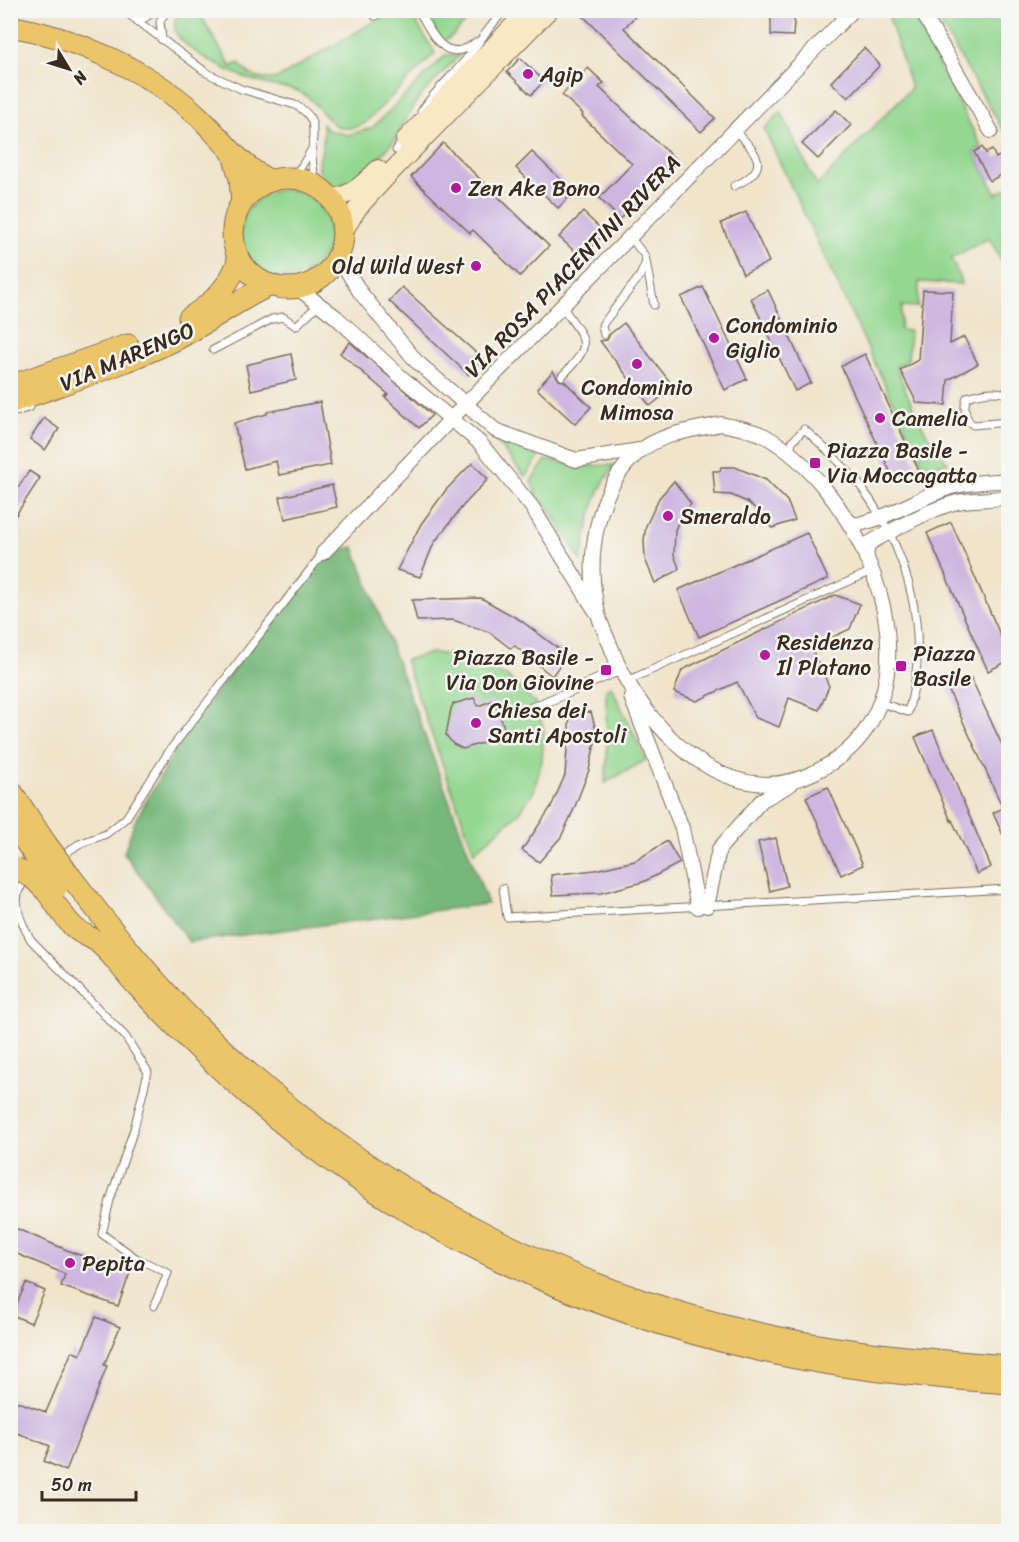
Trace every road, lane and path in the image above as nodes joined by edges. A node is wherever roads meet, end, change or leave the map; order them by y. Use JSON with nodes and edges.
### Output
{"nodes":[{"id":1,"x":123,"y":10,"type":"edge"},
{"id":2,"x":157,"y":10,"type":"edge"},
{"id":3,"x":167,"y":10,"type":"edge"},
{"id":4,"x":382,"y":10,"type":"edge"},
{"id":5,"x":418,"y":10,"type":"edge"},
{"id":6,"x":505,"y":10,"type":"edge"},
{"id":7,"x":528,"y":10,"type":"edge"},
{"id":8,"x":549,"y":10,"type":"edge"},
{"id":9,"x":853,"y":10,"type":"edge"},
{"id":10,"x":921,"y":10,"type":"edge"},
{"id":11,"x":375,"y":16,"type":"dead end"},
{"id":12,"x":138,"y":22,"type":"junction"},
{"id":13,"x":10,"y":26,"type":"edge"},
{"id":14,"x":488,"y":29,"type":"junction"},
{"id":15,"x":162,"y":40,"type":"junction"},
{"id":16,"x":735,"y":130,"type":"junction"},
{"id":17,"x":991,"y":131,"type":"dead end"},
{"id":18,"x":313,"y":146,"type":"junction"},
{"id":19,"x":396,"y":150,"type":"junction"},
{"id":20,"x":233,"y":154,"type":"junction"},
{"id":21,"x":280,"y":179,"type":"junction"},
{"id":22,"x":734,"y":186,"type":"dead end"},
{"id":23,"x":323,"y":192,"type":"junction"},
{"id":24,"x":242,"y":203,"type":"junction"},
{"id":25,"x":343,"y":232,"type":"junction"},
{"id":26,"x":630,"y":237,"type":"junction"},
{"id":27,"x":338,"y":256,"type":"junction"},
{"id":28,"x":239,"y":258,"type":"junction"},
{"id":29,"x":646,"y":262,"type":"junction"},
{"id":30,"x":271,"y":285,"type":"junction"},
{"id":31,"x":296,"y":287,"type":"junction"},
{"id":32,"x":318,"y":305,"type":"junction"},
{"id":33,"x":654,"y":305,"type":"dead end"},
{"id":34,"x":562,"y":306,"type":"junction"},
{"id":35,"x":604,"y":335,"type":"dead end"},
{"id":36,"x":213,"y":350,"type":"dead end"},
{"id":37,"x":105,"y":369,"type":"junction"},
{"id":38,"x":562,"y":376,"type":"dead end"},
{"id":39,"x":10,"y":386,"type":"edge"},
{"id":40,"x":58,"y":394,"type":"dead end"},
{"id":41,"x":1008,"y":395,"type":"edge"},
{"id":42,"x":10,"y":403,"type":"edge"},
{"id":43,"x":39,"y":403,"type":"dead end"},
{"id":44,"x":466,"y":405,"type":"junction"},
{"id":45,"x":10,"y":414,"type":"edge"},
{"id":46,"x":451,"y":419,"type":"junction"},
{"id":47,"x":1008,"y":422,"type":"edge"},
{"id":48,"x":640,"y":450,"type":"junction"},
{"id":49,"x":789,"y":453,"type":"junction"},
{"id":50,"x":1008,"y":480,"type":"edge"},
{"id":51,"x":1006,"y":498,"type":"edge"},
{"id":52,"x":1008,"y":512,"type":"edge"},
{"id":53,"x":843,"y":515,"type":"junction"},
{"id":54,"x":881,"y":518,"type":"junction"},
{"id":55,"x":889,"y":532,"type":"junction"},
{"id":56,"x":323,"y":553,"type":"joint"},
{"id":57,"x":869,"y":565,"type":"junction"},
{"id":58,"x":598,"y":614,"type":"junction"},
{"id":59,"x":624,"y":676,"type":"junction"},
{"id":60,"x":881,"y":703,"type":"junction"},
{"id":61,"x":525,"y":711,"type":"dead end"},
{"id":62,"x":802,"y":778,"type":"junction"},
{"id":63,"x":10,"y":789,"type":"edge"},
{"id":64,"x":10,"y":819,"type":"edge"},
{"id":65,"x":41,"y":851,"type":"junction"},
{"id":66,"x":13,"y":867,"type":"edge"},
{"id":67,"x":58,"y":885,"type":"junction"},
{"id":68,"x":503,"y":888,"type":"dead end"},
{"id":69,"x":1008,"y":889,"type":"edge"},
{"id":70,"x":14,"y":907,"type":"edge"},
{"id":71,"x":703,"y":907,"type":"junction"},
{"id":72,"x":106,"y":938,"type":"junction"},
{"id":73,"x":154,"y":1305,"type":"dead end"},
{"id":74,"x":1008,"y":1366,"type":"edge"},
{"id":75,"x":1008,"y":1383,"type":"edge"}],
"edges":[{"from":1,"to":12,"type":"lane"},
{"from":2,"to":12,"type":"lane"},
{"from":3,"to":15,"type":"lane"},
{"from":4,"to":11,"type":"lane"},
{"from":5,"to":14,"type":"lane"},
{"from":6,"to":14,"type":"lane"},
{"from":7,"to":19,"type":"main road"},
{"from":8,"to":25,"type":"main road"},
{"from":9,"to":16,"type":"street","name":"VIA ROSA PIACENTINI RIVERA"},
{"from":10,"to":17,"type":"street"},
{"from":12,"to":15,"type":"lane"},
{"from":13,"to":20,"type":"main road"},
{"from":14,"to":19,"type":"lane"},
{"from":15,"to":18,"type":"lane"},
{"from":16,"to":22,"type":"lane"},
{"from":16,"to":26,"type":"street","name":"VIA ROSA PIACENTINI RIVERA"},
{"from":18,"to":21,"type":"lane"},
{"from":18,"to":23,"type":"lane"},
{"from":19,"to":23,"type":"main road"},
{"from":20,"to":21,"type":"main road"},
{"from":20,"to":24,"type":"main road"},
{"from":21,"to":23,"type":"main road"},
{"from":21,"to":24,"type":"main road"},
{"from":23,"to":25,"type":"main road"},
{"from":24,"to":28,"type":"main road"},
{"from":25,"to":27,"type":"main road"},
{"from":26,"to":29,"type":"lane"},
{"from":26,"to":34,"type":"street","name":"VIA ROSA PIACENTINI RIVERA"},
{"from":27,"to":31,"type":"main road"},
{"from":27,"to":44,"type":"street"},
{"from":28,"to":30,"type":"main road"},
{"from":28,"to":39,"type":"main road","name":"VIA MARENGO"},
{"from":29,"to":33,"type":"lane"},
{"from":29,"to":35,"type":"lane"},
{"from":30,"to":31,"type":"main road"},
{"from":30,"to":37,"type":"main road","name":"VIA MARENGO"},
{"from":31,"to":32,"type":"street"},
{"from":32,"to":36,"type":"lane"},
{"from":32,"to":46,"type":"street"},
{"from":34,"to":38,"type":"lane"},
{"from":34,"to":44,"type":"street","name":"VIA ROSA PIACENTINI RIVERA"},
{"from":37,"to":40,"type":"lane"},
{"from":37,"to":42,"type":"main road","name":"VIA MARENGO"},
{"from":41,"to":47,"type":"lane"},
{"from":43,"to":45,"type":"lane"},
{"from":44,"to":46,"type":"street","name":"VIA ROSA PIACENTINI RIVERA"},
{"from":44,"to":48,"type":"street"},
{"from":46,"to":56,"type":"street","name":"VIA ROSA PIACENTINI RIVERA"},
{"from":46,"to":58,"type":"street"},
{"from":48,"to":49,"type":"street"},
{"from":48,"to":58,"type":"street"},
{"from":49,"to":53,"type":"street"},
{"from":49,"to":54,"type":"lane"},
{"from":50,"to":54,"type":"street"},
{"from":51,"to":52,"type":"lane"},
{"from":51,"to":55,"type":"street"},
{"from":53,"to":54,"type":"street"},
{"from":53,"to":57,"type":"street"},
{"from":54,"to":55,"type":"lane"},
{"from":55,"to":57,"type":"street"},
{"from":55,"to":60,"type":"lane"},
{"from":56,"to":70,"type":"lane"},
{"from":57,"to":59,"type":"lane"},
{"from":57,"to":60,"type":"street"},
{"from":58,"to":59,"type":"street"},
{"from":59,"to":61,"type":"street"},
{"from":59,"to":62,"type":"street"},
{"from":59,"to":71,"type":"street"},
{"from":60,"to":62,"type":"street"},
{"from":62,"to":71,"type":"street"},
{"from":63,"to":65,"type":"main road"},
{"from":64,"to":65,"type":"main road"},
{"from":65,"to":67,"type":"main road","bridge":true},
{"from":66,"to":67,"type":"main road","bridge":true},
{"from":67,"to":72,"type":"main road"},
{"from":68,"to":71,"type":"lane"},
{"from":69,"to":71,"type":"lane"},
{"from":70,"to":73,"type":"lane"},
{"from":72,"to":74,"type":"main road"},
{"from":72,"to":75,"type":"main road"}]}
